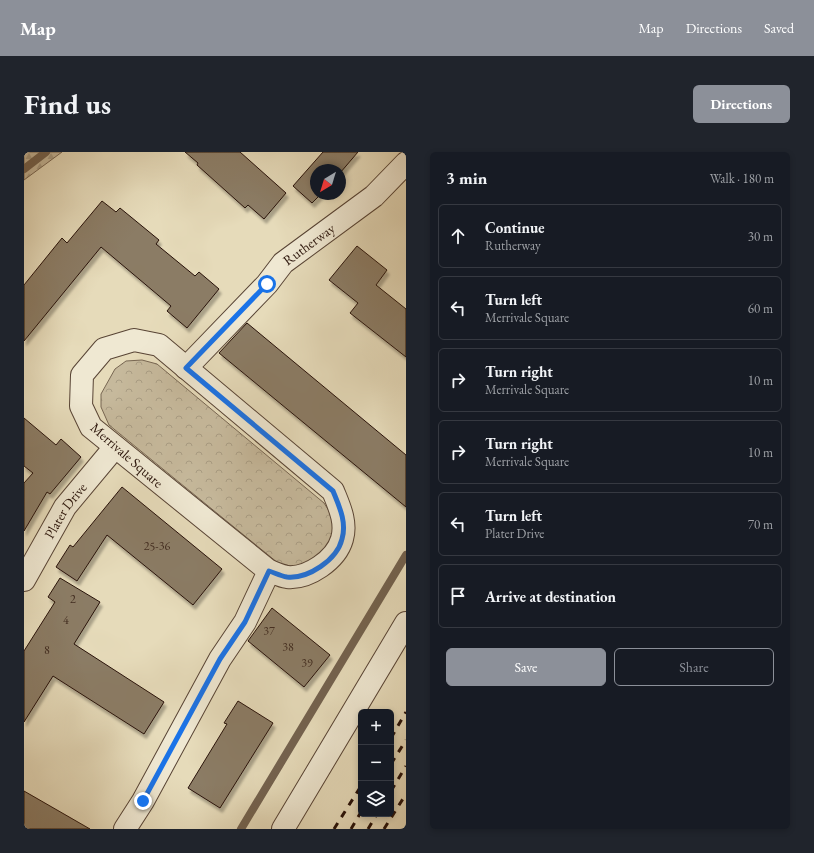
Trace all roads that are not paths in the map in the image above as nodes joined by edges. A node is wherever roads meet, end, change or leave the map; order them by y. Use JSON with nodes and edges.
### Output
{"nodes":[{"id":1,"x":406,"y":163,"type":"edge"},
{"id":2,"x":186,"y":368,"type":"junction"},
{"id":3,"x":115,"y":447,"type":"junction"},
{"id":4,"x":269,"y":571,"type":"junction"},
{"id":5,"x":24,"y":580,"type":"edge"},
{"id":6,"x":406,"y":623,"type":"edge"},
{"id":7,"x":125,"y":829,"type":"edge"},
{"id":8,"x":283,"y":829,"type":"edge"}],
"edges":[{"from":1,"to":2,"type":"street","name":"Rutherway"},
{"from":2,"to":3,"type":"street","name":"Merrivale Square"},
{"from":2,"to":4,"type":"street","name":"Merrivale Square"},
{"from":3,"to":4,"type":"street","name":"Merrivale Square"},
{"from":3,"to":5,"type":"street","name":"Plater Drive"},
{"from":4,"to":7,"type":"street"},
{"from":6,"to":8,"type":"street"}]}
